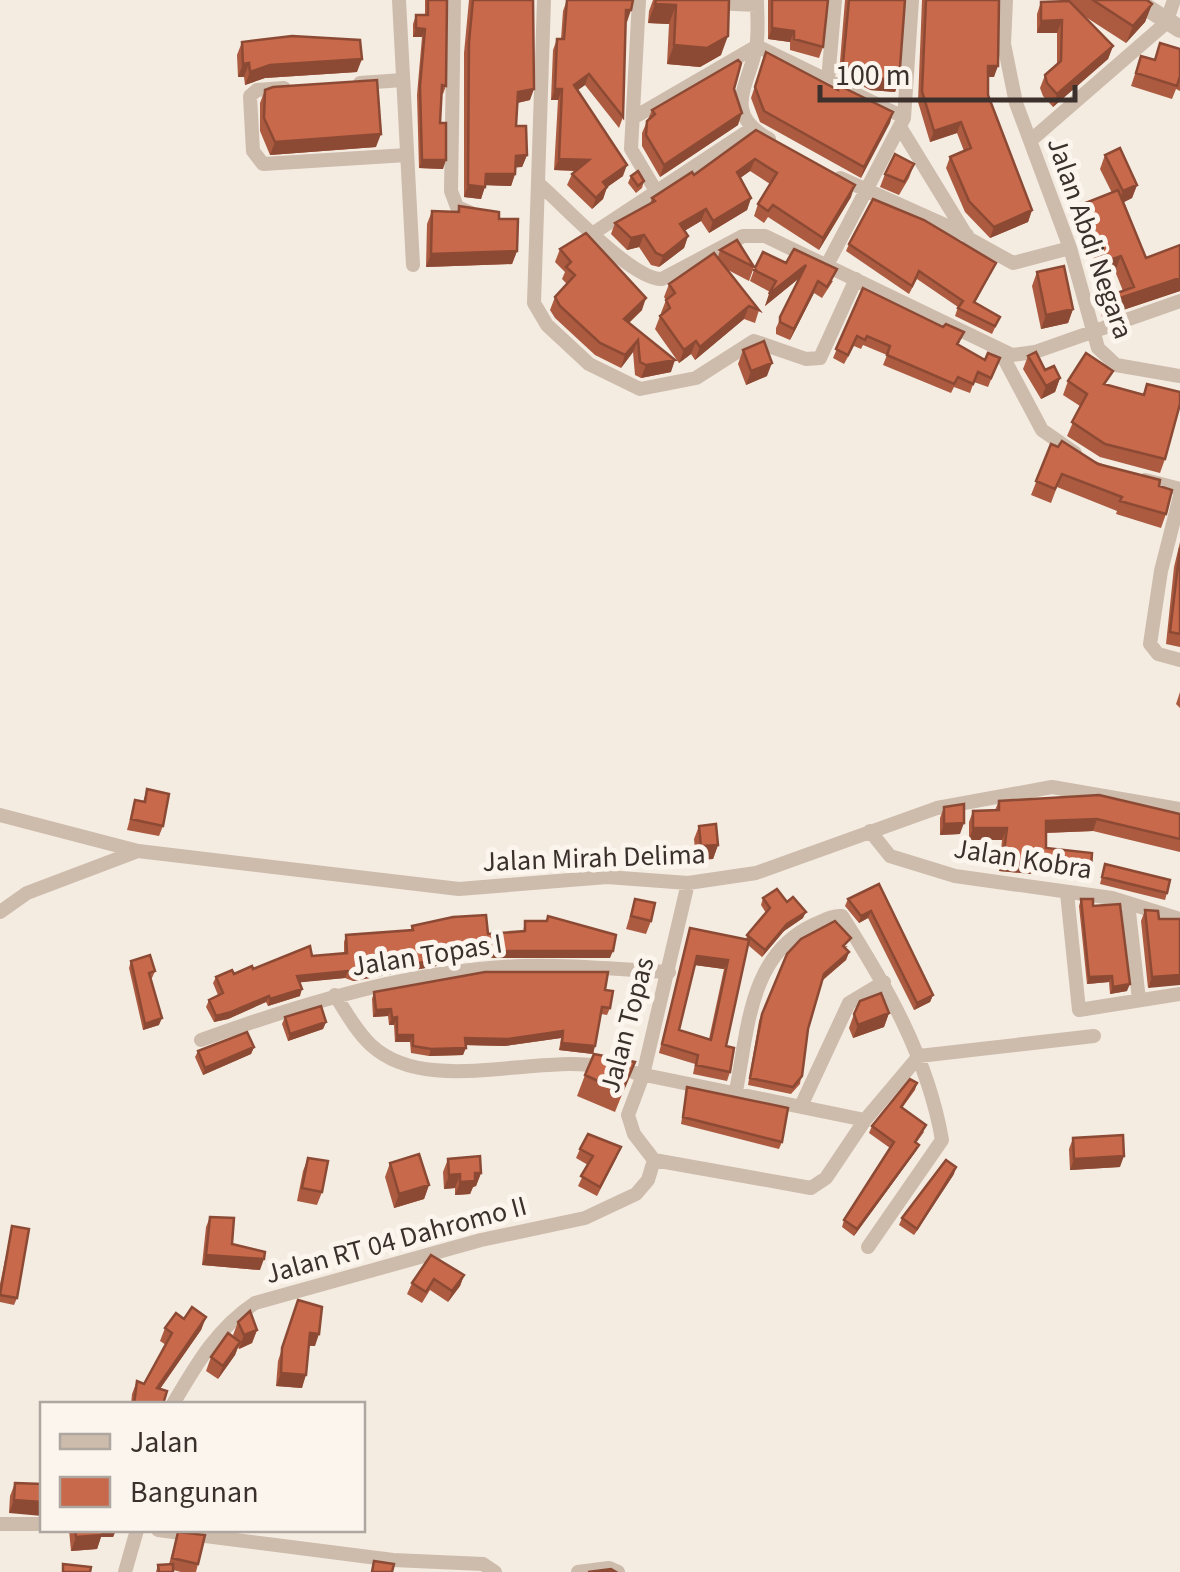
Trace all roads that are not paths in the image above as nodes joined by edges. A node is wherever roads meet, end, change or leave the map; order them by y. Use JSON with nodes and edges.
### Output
{"nodes":[{"id":1,"x":399,"y":0,"type":"edge"},
{"id":2,"x":454,"y":0,"type":"edge"},
{"id":3,"x":544,"y":0,"type":"edge"},
{"id":4,"x":640,"y":0,"type":"edge"},
{"id":5,"x":835,"y":0,"type":"edge"},
{"id":6,"x":912,"y":0,"type":"edge"},
{"id":7,"x":1006,"y":0,"type":"edge"},
{"id":8,"x":1135,"y":0,"type":"edge"},
{"id":9,"x":1174,"y":0,"type":"edge"},
{"id":10,"x":661,"y":1,"type":"edge"},
{"id":11,"x":700,"y":2,"type":"edge"},
{"id":12,"x":757,"y":2,"type":"edge"},
{"id":13,"x":1173,"y":26,"type":"edge"},
{"id":14,"x":757,"y":46,"type":"junction"},
{"id":15,"x":403,"y":80,"type":"junction"},
{"id":16,"x":828,"y":80,"type":"junction"},
{"id":17,"x":344,"y":84,"type":"edge"},
{"id":18,"x":305,"y":86,"type":"edge"},
{"id":19,"x":633,"y":118,"type":"junction"},
{"id":20,"x":902,"y":122,"type":"junction"},
{"id":21,"x":752,"y":129,"type":"junction"},
{"id":22,"x":1030,"y":142,"type":"junction"},
{"id":23,"x":784,"y":147,"type":"edge"},
{"id":24,"x":407,"y":156,"type":"junction"},
{"id":25,"x":817,"y":166,"type":"edge"},
{"id":26,"x":540,"y":184,"type":"junction"},
{"id":27,"x":656,"y":192,"type":"junction"},
{"id":28,"x":866,"y":193,"type":"junction"},
{"id":29,"x":491,"y":217,"type":"edge"},
{"id":30,"x":596,"y":232,"type":"junction"},
{"id":31,"x":966,"y":236,"type":"junction"},
{"id":32,"x":1070,"y":248,"type":"junction"},
{"id":33,"x":413,"y":265,"type":"dead end"},
{"id":34,"x":827,"y":265,"type":"junction"},
{"id":35,"x":856,"y":280,"type":"junction"},
{"id":36,"x":1180,"y":301,"type":"edge"},
{"id":37,"x":1092,"y":332,"type":"junction"},
{"id":38,"x":1000,"y":351,"type":"junction"},
{"id":39,"x":1180,"y":376,"type":"edge"},
{"id":40,"x":1096,"y":466,"type":"edge"},
{"id":41,"x":1130,"y":476,"type":"edge"},
{"id":42,"x":1180,"y":492,"type":"edge"},
{"id":43,"x":1161,"y":572,"type":"junction"},
{"id":44,"x":1180,"y":575,"type":"edge"},
{"id":45,"x":1180,"y":660,"type":"edge"},
{"id":46,"x":1180,"y":809,"type":"edge"},
{"id":47,"x":0,"y":815,"type":"edge"},
{"id":48,"x":870,"y":831,"type":"junction"},
{"id":49,"x":138,"y":851,"type":"junction"},
{"id":50,"x":688,"y":883,"type":"junction"},
{"id":51,"x":1067,"y":893,"type":"junction"},
{"id":52,"x":1128,"y":903,"type":"junction"},
{"id":53,"x":0,"y":912,"type":"edge"},
{"id":54,"x":1180,"y":919,"type":"edge"},
{"id":55,"x":669,"y":972,"type":"junction"},
{"id":56,"x":884,"y":982,"type":"junction"},
{"id":57,"x":1180,"y":994,"type":"edge"},
{"id":58,"x":335,"y":995,"type":"junction"},
{"id":59,"x":1139,"y":1000,"type":"junction"},
{"id":60,"x":1094,"y":1036,"type":"dead end"},
{"id":61,"x":201,"y":1040,"type":"dead end"},
{"id":62,"x":919,"y":1056,"type":"junction"},
{"id":63,"x":643,"y":1075,"type":"junction"},
{"id":64,"x":736,"y":1091,"type":"junction"},
{"id":65,"x":801,"y":1106,"type":"junction"},
{"id":66,"x":864,"y":1120,"type":"junction"},
{"id":67,"x":660,"y":1162,"type":"junction"},
{"id":68,"x":868,"y":1247,"type":"dead end"},
{"id":69,"x":174,"y":1402,"type":"edge"},
{"id":70,"x":0,"y":1524,"type":"edge"},
{"id":71,"x":40,"y":1524,"type":"edge"},
{"id":72,"x":136,"y":1532,"type":"edge"},
{"id":73,"x":174,"y":1532,"type":"edge"},
{"id":74,"x":125,"y":1572,"type":"edge"},
{"id":75,"x":494,"y":1572,"type":"edge"},
{"id":76,"x":578,"y":1572,"type":"edge"},
{"id":77,"x":618,"y":1572,"type":"edge"}],
"edges":[{"from":1,"to":15,"type":"street"},
{"from":2,"to":29,"type":"street"},
{"from":3,"to":26,"type":"street"},
{"from":4,"to":10,"type":"street"},
{"from":4,"to":19,"type":"street"},
{"from":5,"to":16,"type":"street"},
{"from":6,"to":20,"type":"street"},
{"from":7,"to":22,"type":"street","name":"Jalan Abdi Negara"},
{"from":8,"to":13,"type":"street"},
{"from":9,"to":13,"type":"street"},
{"from":11,"to":12,"type":"street"},
{"from":12,"to":14,"type":"street"},
{"from":13,"to":22,"type":"street"},
{"from":14,"to":16,"type":"street"},
{"from":14,"to":19,"type":"street"},
{"from":14,"to":21,"type":"street"},
{"from":15,"to":17,"type":"street"},
{"from":15,"to":24,"type":"street"},
{"from":16,"to":20,"type":"street"},
{"from":18,"to":24,"type":"street"},
{"from":19,"to":27,"type":"street"},
{"from":20,"to":28,"type":"street"},
{"from":20,"to":31,"type":"street"},
{"from":21,"to":23,"type":"street"},
{"from":21,"to":27,"type":"street"},
{"from":22,"to":32,"type":"street","name":"Jalan Abdi Negara"},
{"from":24,"to":33,"type":"street"},
{"from":25,"to":28,"type":"street"},
{"from":26,"to":30,"type":"street"},
{"from":26,"to":35,"type":"street"},
{"from":27,"to":30,"type":"street"},
{"from":28,"to":31,"type":"street"},
{"from":28,"to":34,"type":"street"},
{"from":30,"to":34,"type":"street"},
{"from":31,"to":32,"type":"street"},
{"from":32,"to":37,"type":"street","name":"Jalan Abdi Negara"},
{"from":34,"to":35,"type":"street"},
{"from":35,"to":38,"type":"street"},
{"from":36,"to":37,"type":"street"},
{"from":37,"to":38,"type":"street"},
{"from":37,"to":39,"type":"street","name":"Jalan Abdi Negara"},
{"from":38,"to":40,"type":"street"},
{"from":41,"to":42,"type":"street"},
{"from":42,"to":43,"type":"street"},
{"from":43,"to":44,"type":"street"},
{"from":43,"to":45,"type":"street"},
{"from":46,"to":48,"type":"street","name":"Jalan Mirah Delima"},
{"from":47,"to":49,"type":"street","name":"Jalan Mirah Delima"},
{"from":48,"to":50,"type":"street","name":"Jalan Mirah Delima"},
{"from":48,"to":51,"type":"street","name":"Jalan Kobra"},
{"from":49,"to":50,"type":"street","name":"Jalan Mirah Delima"},
{"from":49,"to":53,"type":"street"},
{"from":50,"to":55,"type":"street","name":"Jalan Topas"},
{"from":51,"to":52,"type":"street","name":"Jalan Kobra"},
{"from":51,"to":59,"type":"street"},
{"from":52,"to":54,"type":"street","name":"Jalan Kobra"},
{"from":52,"to":59,"type":"street"},
{"from":55,"to":58,"type":"street","name":"Jalan Topas I"},
{"from":55,"to":63,"type":"street","name":"Jalan Topas"},
{"from":56,"to":62,"type":"street"},
{"from":56,"to":64,"type":"street"},
{"from":56,"to":65,"type":"street"},
{"from":57,"to":59,"type":"street"},
{"from":58,"to":61,"type":"street","name":"Jalan Topas I"},
{"from":58,"to":63,"type":"street"},
{"from":60,"to":62,"type":"street"},
{"from":62,"to":66,"type":"street"},
{"from":62,"to":68,"type":"street"},
{"from":63,"to":64,"type":"street"},
{"from":63,"to":67,"type":"street","name":"Jalan Topas"},
{"from":64,"to":65,"type":"street"},
{"from":65,"to":66,"type":"street"},
{"from":66,"to":67,"type":"street"},
{"from":67,"to":69,"type":"street","name":"Jalan RT 04 Dahromo II"},
{"from":70,"to":71,"type":"street"},
{"from":72,"to":74,"type":"street"},
{"from":73,"to":75,"type":"street"},
{"from":76,"to":77,"type":"street"}]}
